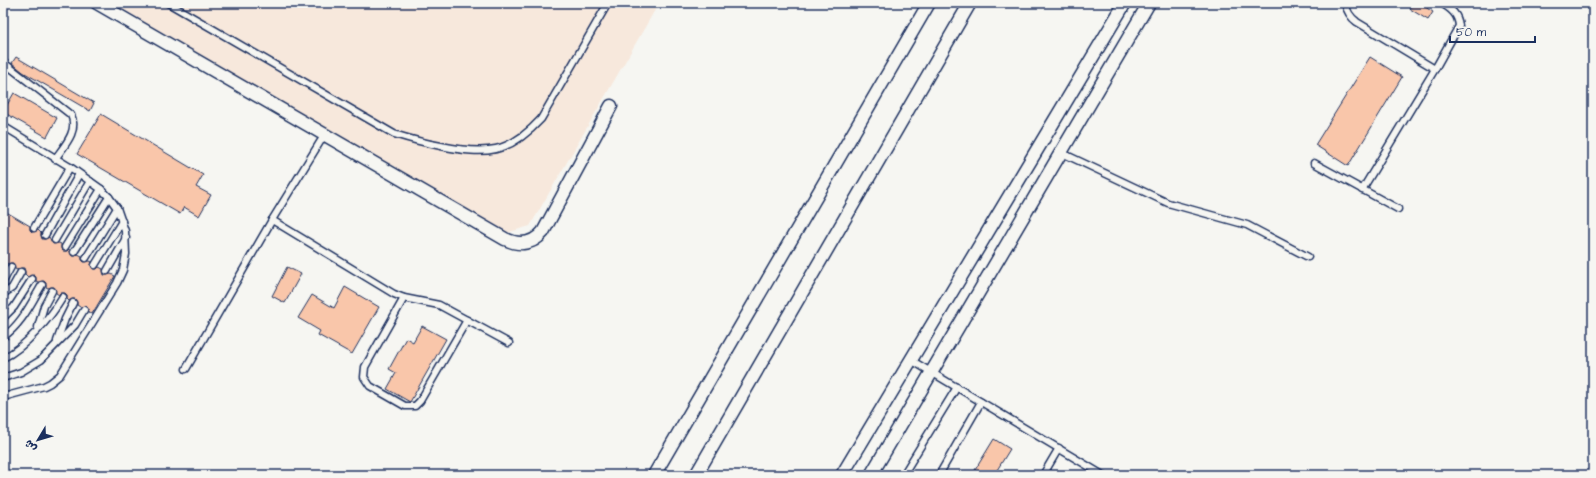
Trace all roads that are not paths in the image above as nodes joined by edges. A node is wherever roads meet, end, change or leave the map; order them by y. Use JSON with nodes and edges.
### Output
{"nodes":[{"id":1,"x":97,"y":3,"type":"edge"},
{"id":2,"x":168,"y":3,"type":"edge"},
{"id":3,"x":608,"y":3,"type":"edge"},
{"id":4,"x":929,"y":3,"type":"edge"},
{"id":5,"x":970,"y":3,"type":"edge"},
{"id":6,"x":1125,"y":3,"type":"edge"},
{"id":7,"x":1149,"y":3,"type":"edge"},
{"id":8,"x":1345,"y":3,"type":"edge"},
{"id":9,"x":1441,"y":3,"type":"edge"},
{"id":10,"x":3,"y":62,"type":"edge"},
{"id":11,"x":1435,"y":69,"type":"junction"},
{"id":12,"x":611,"y":106,"type":"dead end"},
{"id":13,"x":4,"y":128,"type":"edge"},
{"id":14,"x":324,"y":134,"type":"junction"},
{"id":15,"x":1060,"y":152,"type":"junction"},
{"id":16,"x":56,"y":159,"type":"junction"},
{"id":17,"x":1314,"y":163,"type":"dead end"},
{"id":18,"x":70,"y":168,"type":"junction"},
{"id":19,"x":80,"y":174,"type":"junction"},
{"id":20,"x":90,"y":181,"type":"junction"},
{"id":21,"x":101,"y":189,"type":"junction"},
{"id":22,"x":1362,"y":190,"type":"junction"},
{"id":23,"x":109,"y":196,"type":"junction"},
{"id":24,"x":117,"y":208,"type":"junction"},
{"id":25,"x":1398,"y":209,"type":"dead end"},
{"id":26,"x":272,"y":220,"type":"junction"},
{"id":27,"x":122,"y":221,"type":"junction"},
{"id":28,"x":34,"y":228,"type":"dead end"},
{"id":29,"x":45,"y":235,"type":"dead end"},
{"id":30,"x":126,"y":238,"type":"junction"},
{"id":31,"x":55,"y":240,"type":"dead end"},
{"id":32,"x":65,"y":247,"type":"dead end"},
{"id":33,"x":74,"y":252,"type":"dead end"},
{"id":34,"x":1308,"y":257,"type":"dead end"},
{"id":35,"x":86,"y":258,"type":"dead end"},
{"id":36,"x":96,"y":265,"type":"dead end"},
{"id":37,"x":12,"y":266,"type":"dead end"},
{"id":38,"x":107,"y":271,"type":"dead end"},
{"id":39,"x":21,"y":272,"type":"dead end"},
{"id":40,"x":32,"y":279,"type":"dead end"},
{"id":41,"x":3,"y":285,"type":"edge"},
{"id":42,"x":42,"y":285,"type":"dead end"},
{"id":43,"x":52,"y":291,"type":"dead end"},
{"id":44,"x":3,"y":294,"type":"edge"},
{"id":45,"x":63,"y":297,"type":"dead end"},
{"id":46,"x":404,"y":298,"type":"junction"},
{"id":47,"x":73,"y":303,"type":"dead end"},
{"id":48,"x":84,"y":310,"type":"dead end"},
{"id":49,"x":3,"y":318,"type":"edge"},
{"id":50,"x":467,"y":320,"type":"junction"},
{"id":51,"x":37,"y":329,"type":"junction"},
{"id":52,"x":3,"y":337,"type":"edge"},
{"id":53,"x":57,"y":343,"type":"junction"},
{"id":54,"x":509,"y":343,"type":"dead end"},
{"id":55,"x":3,"y":358,"type":"edge"},
{"id":56,"x":911,"y":360,"type":"junction"},
{"id":57,"x":186,"y":368,"type":"dead end"},
{"id":58,"x":931,"y":372,"type":"junction"},
{"id":59,"x":3,"y":378,"type":"edge"},
{"id":60,"x":957,"y":387,"type":"junction"},
{"id":61,"x":3,"y":397,"type":"edge"},
{"id":62,"x":981,"y":402,"type":"junction"},
{"id":63,"x":1059,"y":448,"type":"junction"},
{"id":64,"x":654,"y":475,"type":"edge"},
{"id":65,"x":696,"y":475,"type":"edge"},
{"id":66,"x":842,"y":475,"type":"edge"},
{"id":67,"x":871,"y":475,"type":"edge"},
{"id":68,"x":903,"y":475,"type":"edge"},
{"id":69,"x":939,"y":475,"type":"edge"},
{"id":70,"x":1043,"y":475,"type":"edge"},
{"id":71,"x":1103,"y":475,"type":"edge"}],
"edges":[{"from":1,"to":14,"type":"street"},
{"from":2,"to":3,"type":"lane"},
{"from":4,"to":64,"type":"street"},
{"from":5,"to":65,"type":"street"},
{"from":6,"to":56,"type":"street"},
{"from":7,"to":15,"type":"street"},
{"from":8,"to":11,"type":"lane"},
{"from":9,"to":11,"type":"lane"},
{"from":10,"to":16,"type":"lane"},
{"from":11,"to":22,"type":"lane"},
{"from":12,"to":14,"type":"street"},
{"from":13,"to":16,"type":"lane"},
{"from":14,"to":26,"type":"lane"},
{"from":15,"to":34,"type":"lane"},
{"from":15,"to":58,"type":"street"},
{"from":16,"to":18,"type":"lane"},
{"from":17,"to":22,"type":"lane"},
{"from":18,"to":19,"type":"lane"},
{"from":18,"to":28,"type":"lane"},
{"from":19,"to":20,"type":"lane"},
{"from":19,"to":29,"type":"lane"},
{"from":20,"to":21,"type":"lane"},
{"from":20,"to":31,"type":"lane"},
{"from":21,"to":23,"type":"lane"},
{"from":21,"to":32,"type":"lane"},
{"from":22,"to":25,"type":"lane"},
{"from":23,"to":24,"type":"lane"},
{"from":23,"to":33,"type":"lane"},
{"from":24,"to":27,"type":"lane"},
{"from":24,"to":35,"type":"lane"},
{"from":26,"to":46,"type":"lane"},
{"from":26,"to":57,"type":"lane"},
{"from":27,"to":30,"type":"lane"},
{"from":27,"to":36,"type":"lane"},
{"from":30,"to":38,"type":"lane"},
{"from":30,"to":61,"type":"lane"},
{"from":37,"to":41,"type":"lane"},
{"from":39,"to":44,"type":"lane"},
{"from":40,"to":49,"type":"lane"},
{"from":42,"to":52,"type":"lane"},
{"from":43,"to":51,"type":"lane"},
{"from":45,"to":51,"type":"lane"},
{"from":46,"to":50,"type":"lane"},
{"from":46,"to":50,"type":"lane"},
{"from":47,"to":53,"type":"lane"},
{"from":48,"to":53,"type":"lane"},
{"from":50,"to":54,"type":"lane"},
{"from":51,"to":55,"type":"lane"},
{"from":53,"to":59,"type":"lane"},
{"from":56,"to":58,"type":"lane"},
{"from":56,"to":66,"type":"street"},
{"from":58,"to":60,"type":"lane"},
{"from":58,"to":67,"type":"street"},
{"from":60,"to":62,"type":"lane"},
{"from":60,"to":68,"type":"lane"},
{"from":62,"to":63,"type":"lane"},
{"from":62,"to":69,"type":"lane"},
{"from":63,"to":70,"type":"lane"},
{"from":63,"to":71,"type":"lane"}]}
